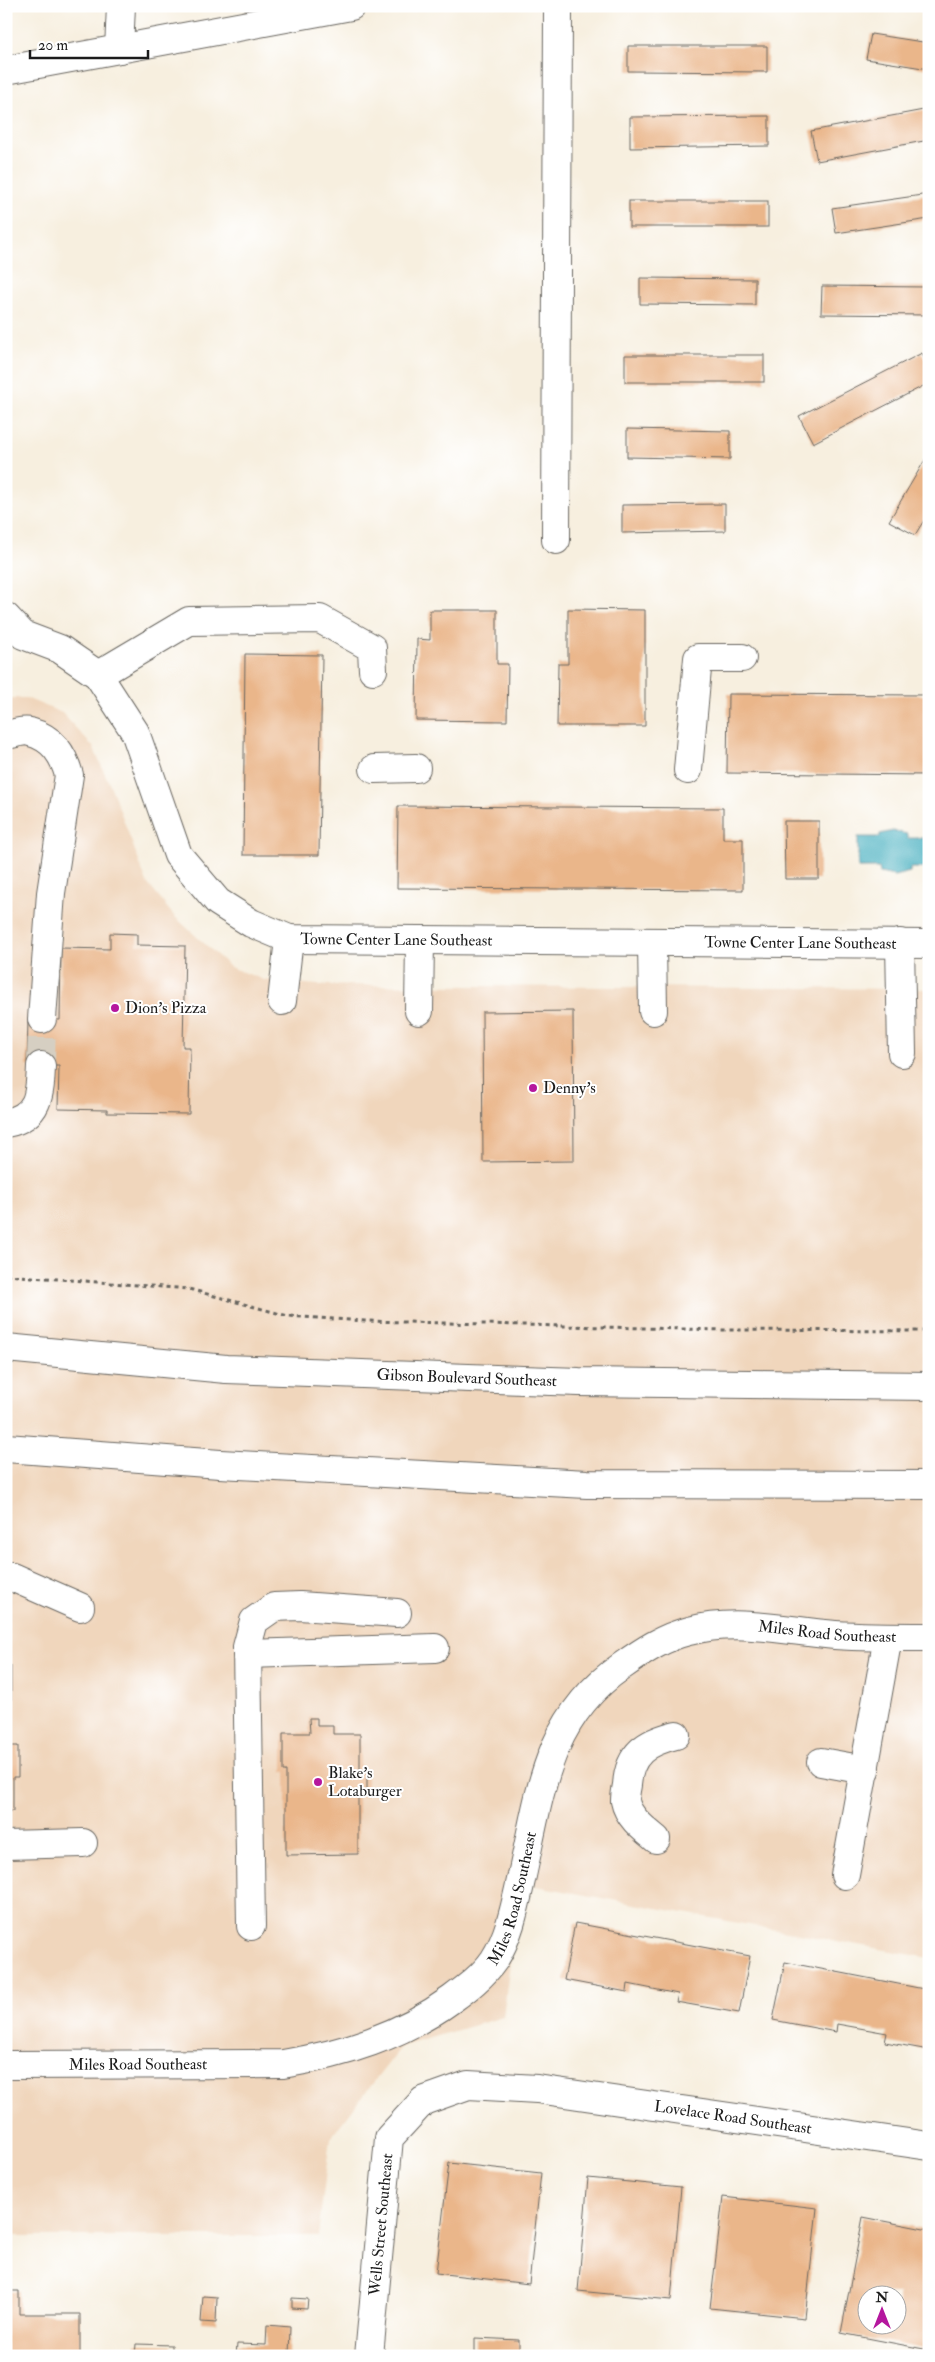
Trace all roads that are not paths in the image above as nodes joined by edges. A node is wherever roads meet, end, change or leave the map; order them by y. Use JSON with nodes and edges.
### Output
{"nodes":[{"id":1,"x":121,"y":6,"type":"edge"},
{"id":2,"x":351,"y":6,"type":"edge"},
{"id":3,"x":558,"y":6,"type":"edge"},
{"id":4,"x":119,"y":49,"type":"junction"},
{"id":5,"x":6,"y":70,"type":"edge"},
{"id":6,"x":556,"y":540,"type":"dead end"},
{"id":7,"x":12,"y":634,"type":"edge"},
{"id":8,"x":742,"y":658,"type":"dead end"},
{"id":9,"x":373,"y":670,"type":"dead end"},
{"id":10,"x":98,"y":675,"type":"junction"},
{"id":11,"x":6,"y":735,"type":"edge"},
{"id":12,"x":416,"y":768,"type":"dead end"},
{"id":13,"x":374,"y":769,"type":"dead end"},
{"id":14,"x":688,"y":770,"type":"dead end"},
{"id":15,"x":289,"y":939,"type":"junction"},
{"id":16,"x":420,"y":940,"type":"junction"},
{"id":17,"x":652,"y":942,"type":"junction"},
{"id":18,"x":900,"y":944,"type":"junction"},
{"id":19,"x":929,"y":944,"type":"edge"},
{"id":20,"x":282,"y":1001,"type":"dead end"},
{"id":21,"x":420,"y":1012,"type":"dead end"},
{"id":22,"x":653,"y":1012,"type":"dead end"},
{"id":23,"x":42,"y":1019,"type":"tunnel mouth"},
{"id":24,"x":902,"y":1053,"type":"dead end"},
{"id":25,"x":41,"y":1066,"type":"tunnel mouth"},
{"id":26,"x":6,"y":1123,"type":"edge"},
{"id":27,"x":6,"y":1348,"type":"edge"},
{"id":28,"x":929,"y":1386,"type":"edge"},
{"id":29,"x":6,"y":1448,"type":"edge"},
{"id":30,"x":929,"y":1485,"type":"edge"},
{"id":31,"x":6,"y":1576,"type":"edge"},
{"id":32,"x":80,"y":1607,"type":"dead end"},
{"id":33,"x":397,"y":1613,"type":"dead end"},
{"id":34,"x":888,"y":1637,"type":"junction"},
{"id":35,"x":929,"y":1637,"type":"edge"},
{"id":36,"x":435,"y":1648,"type":"dead end"},
{"id":37,"x":247,"y":1654,"type":"junction"},
{"id":38,"x":676,"y":1736,"type":"dead end"},
{"id":39,"x":821,"y":1762,"type":"dead end"},
{"id":40,"x":865,"y":1770,"type":"junction"},
{"id":41,"x":656,"y":1840,"type":"dead end"},
{"id":42,"x":83,"y":1843,"type":"dead end"},
{"id":43,"x":6,"y":1845,"type":"edge"},
{"id":44,"x":845,"y":1875,"type":"dead end"},
{"id":45,"x":251,"y":1926,"type":"dead end"},
{"id":46,"x":6,"y":2065,"type":"edge"},
{"id":47,"x":537,"y":2089,"type":"joint"},
{"id":48,"x":929,"y":2146,"type":"edge"},
{"id":49,"x":369,"y":2356,"type":"edge"}],
"edges":[{"from":1,"to":4,"type":"street"},
{"from":2,"to":4,"type":"street"},
{"from":3,"to":6,"type":"street"},
{"from":4,"to":5,"type":"street"},
{"from":7,"to":10,"type":"street","name":"Towne Center Lane Southeast"},
{"from":8,"to":14,"type":"street"},
{"from":9,"to":10,"type":"street"},
{"from":10,"to":15,"type":"street","name":"Towne Center Lane Southeast"},
{"from":11,"to":23,"type":"street"},
{"from":12,"to":13,"type":"street"},
{"from":15,"to":16,"type":"street","name":"Towne Center Lane Southeast"},
{"from":15,"to":20,"type":"street"},
{"from":16,"to":17,"type":"street","name":"Towne Center Lane Southeast"},
{"from":16,"to":21,"type":"street"},
{"from":17,"to":18,"type":"street","name":"Towne Center Lane Southeast"},
{"from":17,"to":22,"type":"street"},
{"from":18,"to":19,"type":"street","name":"Towne Center Lane Southeast"},
{"from":18,"to":24,"type":"street"},
{"from":25,"to":26,"type":"street"},
{"from":27,"to":28,"type":"street","name":"Gibson Boulevard Southeast"},
{"from":29,"to":30,"type":"street"},
{"from":31,"to":32,"type":"street"},
{"from":33,"to":37,"type":"street"},
{"from":34,"to":35,"type":"street","name":"Miles Road Southeast"},
{"from":34,"to":40,"type":"street"},
{"from":34,"to":46,"type":"street","name":"Miles Road Southeast"},
{"from":36,"to":37,"type":"street"},
{"from":37,"to":45,"type":"street"},
{"from":38,"to":41,"type":"street"},
{"from":39,"to":40,"type":"street"},
{"from":40,"to":44,"type":"street"},
{"from":42,"to":43,"type":"street"},
{"from":47,"to":48,"type":"street","name":"Lovelace Road Southeast"},
{"from":47,"to":49,"type":"street","name":"Wells Street Southeast"}]}
